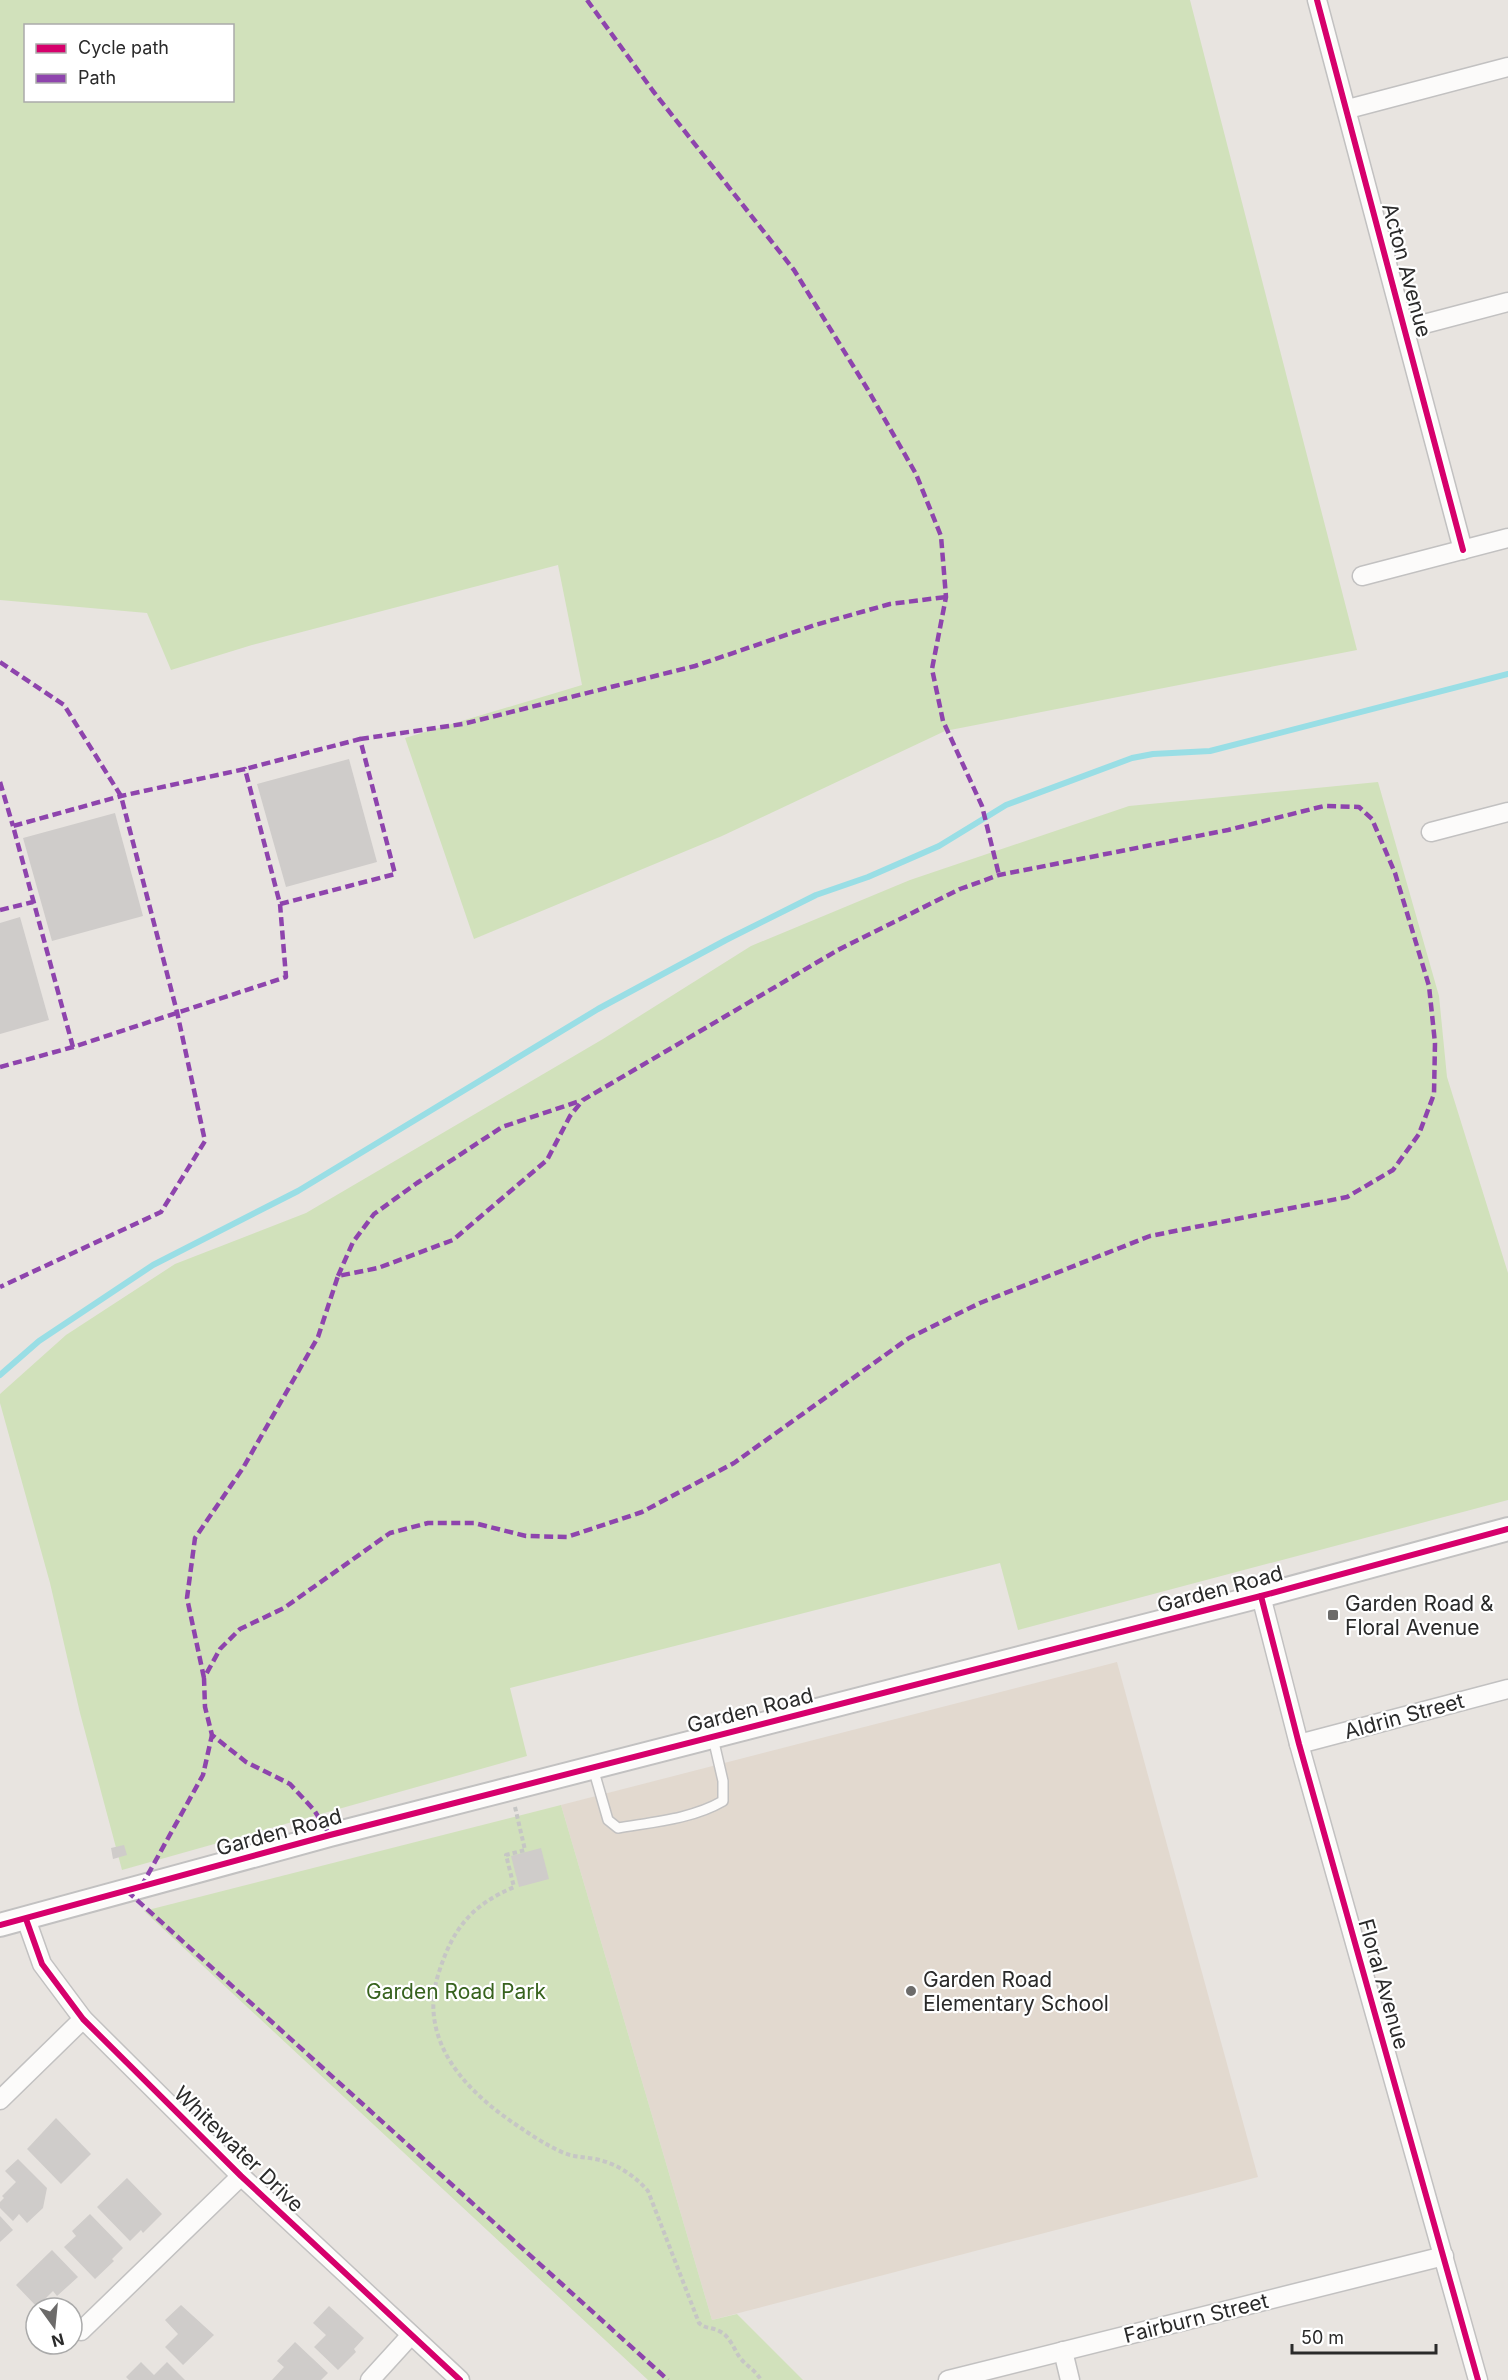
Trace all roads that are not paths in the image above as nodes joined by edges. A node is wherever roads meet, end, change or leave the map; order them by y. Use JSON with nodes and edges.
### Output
{"nodes":[{"id":1,"x":1317,"y":0,"type":"edge"},
{"id":2,"x":1508,"y":67,"type":"edge"},
{"id":3,"x":1348,"y":109,"type":"junction"},
{"id":4,"x":1508,"y":302,"type":"edge"},
{"id":5,"x":1405,"y":329,"type":"junction"},
{"id":6,"x":1508,"y":538,"type":"edge"},
{"id":7,"x":1463,"y":550,"type":"junction"},
{"id":8,"x":1362,"y":576,"type":"dead end"},
{"id":9,"x":1508,"y":812,"type":"edge"},
{"id":10,"x":1431,"y":832,"type":"dead end"},
{"id":11,"x":1508,"y":1529,"type":"edge"},
{"id":12,"x":1261,"y":1596,"type":"junction"},
{"id":13,"x":1508,"y":1689,"type":"edge"},
{"id":14,"x":712,"y":1737,"type":"junction"},
{"id":15,"x":1299,"y":1744,"type":"junction"},
{"id":16,"x":593,"y":1767,"type":"junction"},
{"id":17,"x":26,"y":1918,"type":"junction"},
{"id":18,"x":0,"y":1925,"type":"edge"},
{"id":19,"x":83,"y":2019,"type":"junction"},
{"id":20,"x":0,"y":2100,"type":"edge"},
{"id":21,"x":241,"y":2176,"type":"junction"},
{"id":22,"x":1444,"y":2256,"type":"junction"},
{"id":23,"x":84,"y":2328,"type":"edge"},
{"id":24,"x":411,"y":2335,"type":"junction"},
{"id":25,"x":1063,"y":2352,"type":"junction"},
{"id":26,"x":370,"y":2380,"type":"edge"},
{"id":27,"x":459,"y":2380,"type":"edge"},
{"id":28,"x":948,"y":2380,"type":"edge"},
{"id":29,"x":1070,"y":2380,"type":"edge"},
{"id":30,"x":1478,"y":2380,"type":"edge"}],
"edges":[{"from":1,"to":3,"type":"street","name":"Acton Avenue"},
{"from":2,"to":3,"type":"street"},
{"from":3,"to":5,"type":"street","name":"Acton Avenue"},
{"from":4,"to":5,"type":"street"},
{"from":5,"to":7,"type":"street","name":"Acton Avenue"},
{"from":6,"to":7,"type":"street"},
{"from":7,"to":8,"type":"street"},
{"from":9,"to":10,"type":"street"},
{"from":11,"to":12,"type":"street","name":"Garden Road"},
{"from":12,"to":14,"type":"street","name":"Garden Road"},
{"from":12,"to":15,"type":"street","name":"Floral Avenue"},
{"from":13,"to":15,"type":"street","name":"Aldrin Street"},
{"from":14,"to":16,"type":"street","name":"Garden Road"},
{"from":14,"to":16,"type":"lane"},
{"from":15,"to":22,"type":"street","name":"Floral Avenue"},
{"from":16,"to":17,"type":"street","name":"Garden Road"},
{"from":17,"to":18,"type":"street","name":"Garden Road"},
{"from":17,"to":19,"type":"street","name":"Whitewater Drive"},
{"from":19,"to":20,"type":"street"},
{"from":19,"to":21,"type":"street","name":"Whitewater Drive"},
{"from":21,"to":23,"type":"street"},
{"from":21,"to":24,"type":"street","name":"Whitewater Drive"},
{"from":22,"to":25,"type":"street","name":"Fairburn Street"},
{"from":22,"to":30,"type":"street","name":"Floral Avenue"},
{"from":24,"to":26,"type":"street"},
{"from":24,"to":27,"type":"street","name":"Whitewater Drive"},
{"from":25,"to":28,"type":"street","name":"Fairburn Street"},
{"from":25,"to":29,"type":"street"}]}
